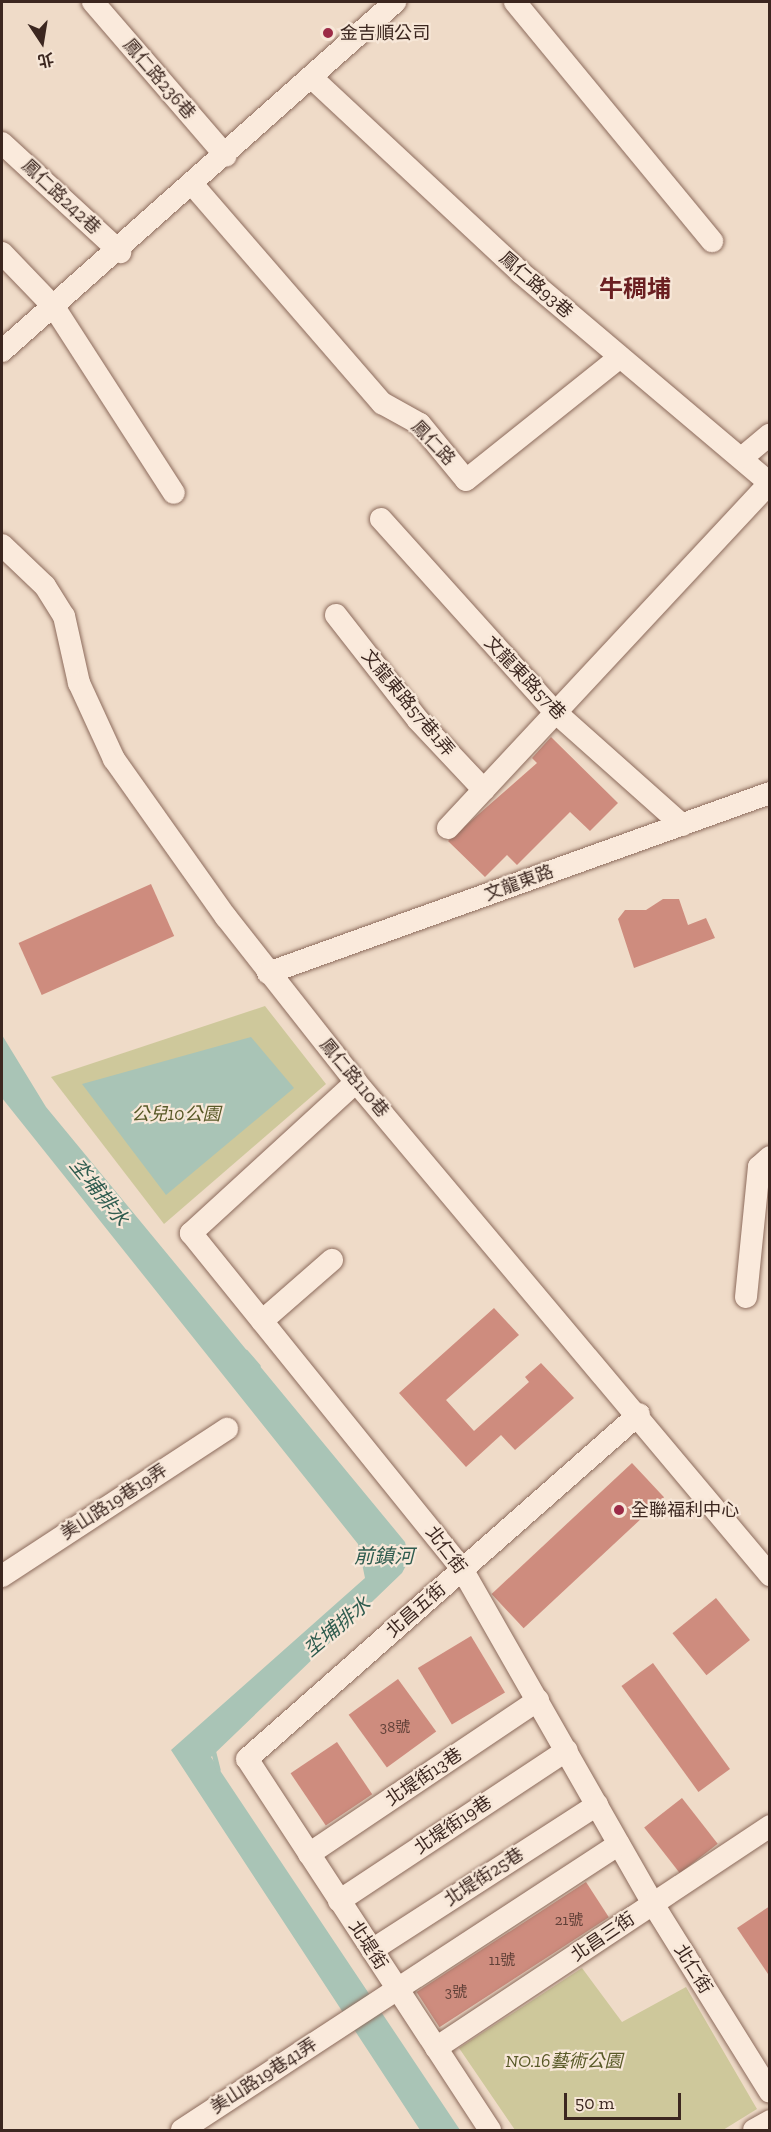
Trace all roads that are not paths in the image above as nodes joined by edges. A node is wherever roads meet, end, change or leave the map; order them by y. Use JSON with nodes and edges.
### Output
{"nodes":[{"id":1,"x":93,"y":2,"type":"edge"},
{"id":2,"x":515,"y":2,"type":"edge"},
{"id":3,"x":383,"y":6,"type":"edge"},
{"id":4,"x":311,"y":78,"type":"junction"},
{"id":5,"x":2,"y":143,"type":"edge"},
{"id":6,"x":226,"y":156,"type":"junction"},
{"id":7,"x":193,"y":185,"type":"junction"},
{"id":8,"x":712,"y":241,"type":"dead end"},
{"id":9,"x":120,"y":252,"type":"junction"},
{"id":10,"x":2,"y":253,"type":"edge"},
{"id":11,"x":54,"y":307,"type":"junction"},
{"id":12,"x":2,"y":351,"type":"edge"},
{"id":13,"x":620,"y":357,"type":"junction"},
{"id":14,"x":770,"y":434,"type":"edge"},
{"id":15,"x":743,"y":457,"type":"junction"},
{"id":16,"x":770,"y":483,"type":"edge"},
{"id":17,"x":174,"y":493,"type":"dead end"},
{"id":18,"x":381,"y":519,"type":"dead end"},
{"id":19,"x":2,"y":545,"type":"edge"},
{"id":20,"x":336,"y":615,"type":"dead end"},
{"id":21,"x":554,"y":710,"type":"junction"},
{"id":22,"x":484,"y":790,"type":"junction"},
{"id":23,"x":770,"y":793,"type":"edge"},
{"id":24,"x":682,"y":825,"type":"junction"},
{"id":25,"x":448,"y":828,"type":"dead end"},
{"id":26,"x":268,"y":973,"type":"junction"},
{"id":27,"x":356,"y":1082,"type":"junction"},
{"id":28,"x":770,"y":1157,"type":"edge"},
{"id":29,"x":332,"y":1260,"type":"dead end"},
{"id":30,"x":746,"y":1297,"type":"dead end"},
{"id":31,"x":262,"y":1321,"type":"junction"},
{"id":32,"x":639,"y":1414,"type":"junction"},
{"id":33,"x":228,"y":1429,"type":"dead end"},
{"id":34,"x":462,"y":1569,"type":"junction"},
{"id":35,"x":770,"y":1575,"type":"edge"},
{"id":36,"x":2,"y":1576,"type":"edge"},
{"id":37,"x":538,"y":1700,"type":"junction"},
{"id":38,"x":567,"y":1750,"type":"junction"},
{"id":39,"x":247,"y":1759,"type":"joint"},
{"id":40,"x":597,"y":1804,"type":"junction"},
{"id":41,"x":770,"y":1826,"type":"edge"},
{"id":42,"x":619,"y":1844,"type":"junction"},
{"id":43,"x":309,"y":1854,"type":"junction"},
{"id":44,"x":339,"y":1901,"type":"junction"},
{"id":45,"x":653,"y":1904,"type":"junction"},
{"id":46,"x":372,"y":1950,"type":"junction"},
{"id":47,"x":391,"y":1991,"type":"junction"},
{"id":48,"x":436,"y":2049,"type":"junction"},
{"id":49,"x":770,"y":2092,"type":"edge"},
{"id":50,"x":770,"y":2121,"type":"edge"},
{"id":51,"x":182,"y":2130,"type":"edge"},
{"id":52,"x":490,"y":2130,"type":"edge"},
{"id":53,"x":754,"y":2130,"type":"edge"}],
"edges":[{"from":1,"to":6,"type":"street","name":"鳳仁路236巷"},
{"from":2,"to":8,"type":"street"},
{"from":3,"to":4,"type":"street"},
{"from":4,"to":6,"type":"street"},
{"from":4,"to":13,"type":"street","name":"鳳仁路93巷"},
{"from":5,"to":9,"type":"street","name":"鳳仁路242巷"},
{"from":6,"to":7,"type":"street"},
{"from":7,"to":9,"type":"street"},
{"from":7,"to":13,"type":"street","name":"鳳仁路"},
{"from":9,"to":11,"type":"street"},
{"from":10,"to":11,"type":"street"},
{"from":11,"to":12,"type":"street"},
{"from":11,"to":17,"type":"street"},
{"from":13,"to":15,"type":"street","name":"鳳仁路93巷"},
{"from":14,"to":15,"type":"street"},
{"from":15,"to":16,"type":"street","name":"鳳仁路93巷"},
{"from":16,"to":21,"type":"street"},
{"from":18,"to":21,"type":"street","name":"文龍東路57巷"},
{"from":19,"to":26,"type":"street","name":"鳳仁路110巷"},
{"from":20,"to":22,"type":"street","name":"文龍東路57巷1弄"},
{"from":21,"to":22,"type":"street"},
{"from":21,"to":24,"type":"street","name":"文龍東路57巷"},
{"from":22,"to":25,"type":"street"},
{"from":23,"to":24,"type":"street","name":"文龍東路"},
{"from":24,"to":26,"type":"street","name":"文龍東路"},
{"from":26,"to":27,"type":"street","name":"鳳仁路110巷"},
{"from":27,"to":31,"type":"street","name":"北仁街"},
{"from":27,"to":32,"type":"street","name":"鳳仁路110巷"},
{"from":28,"to":30,"type":"street"},
{"from":29,"to":31,"type":"street"},
{"from":31,"to":34,"type":"street","name":"北仁街"},
{"from":32,"to":34,"type":"street","name":"北昌五街"},
{"from":32,"to":35,"type":"street","name":"鳳仁路110巷"},
{"from":33,"to":36,"type":"street","name":"美山路19巷19弄"},
{"from":34,"to":37,"type":"street","name":"北仁街"},
{"from":34,"to":39,"type":"street","name":"北昌五街"},
{"from":37,"to":38,"type":"street","name":"北仁街"},
{"from":37,"to":43,"type":"street","name":"北堤街13巷"},
{"from":38,"to":40,"type":"street","name":"北仁街"},
{"from":38,"to":44,"type":"street","name":"北堤街19巷"},
{"from":39,"to":43,"type":"street","name":"北堤街"},
{"from":40,"to":42,"type":"street","name":"北仁街"},
{"from":40,"to":46,"type":"street","name":"北堤街25巷"},
{"from":41,"to":45,"type":"street","name":"北昌三街"},
{"from":42,"to":45,"type":"street","name":"北仁街"},
{"from":42,"to":47,"type":"street","name":"美山路19巷41弄"},
{"from":43,"to":44,"type":"street","name":"北堤街"},
{"from":44,"to":46,"type":"street","name":"北堤街"},
{"from":45,"to":48,"type":"street","name":"北昌三街"},
{"from":45,"to":49,"type":"street","name":"北仁街"},
{"from":46,"to":47,"type":"street","name":"北堤街"},
{"from":47,"to":48,"type":"street","name":"北堤街"},
{"from":47,"to":51,"type":"street","name":"美山路19巷41弄"},
{"from":48,"to":52,"type":"street","name":"北堤街"},
{"from":50,"to":53,"type":"street"}]}
